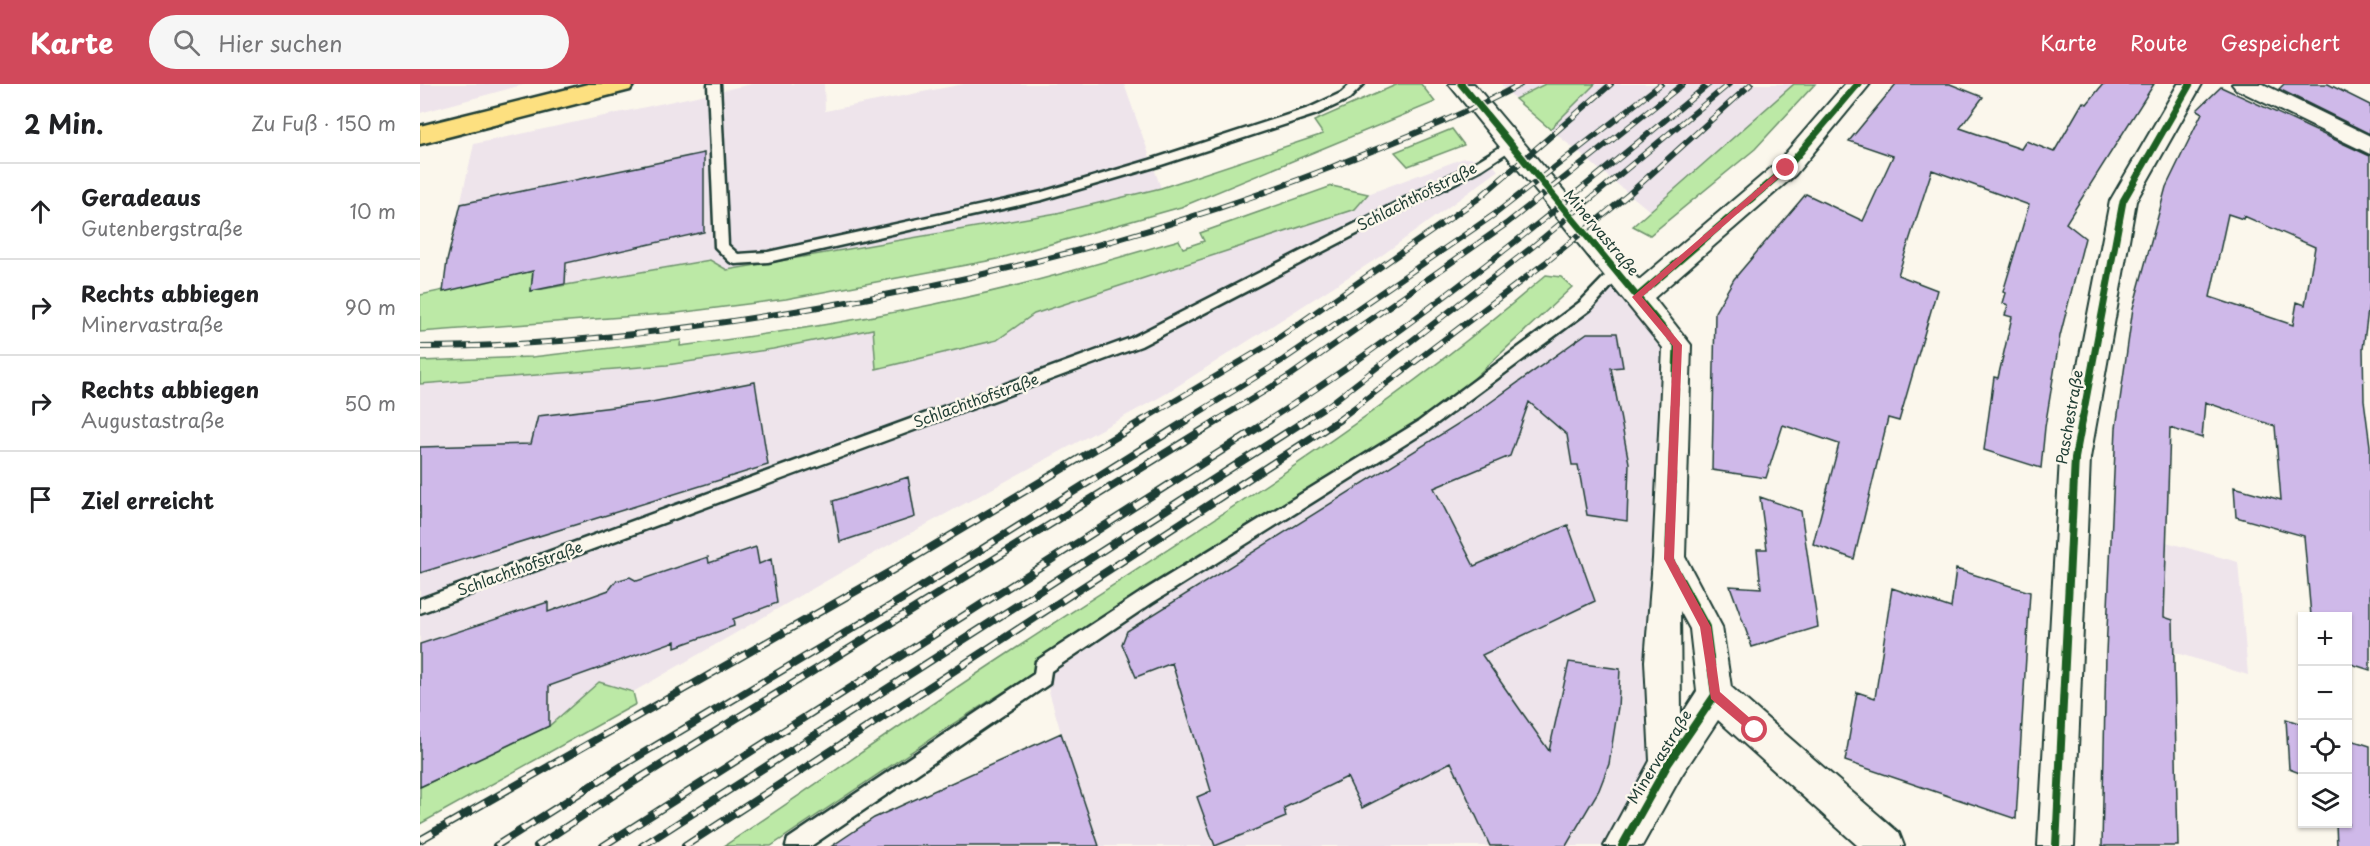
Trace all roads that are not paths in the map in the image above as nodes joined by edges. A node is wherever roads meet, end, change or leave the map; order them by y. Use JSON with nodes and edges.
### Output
{"nodes":[{"id":1,"x":621,"y":84,"type":"edge"},
{"id":2,"x":714,"y":84,"type":"edge"},
{"id":3,"x":1358,"y":84,"type":"edge"},
{"id":4,"x":1461,"y":84,"type":"edge"},
{"id":5,"x":1858,"y":84,"type":"edge"},
{"id":6,"x":2190,"y":84,"type":"edge"},
{"id":7,"x":2244,"y":84,"type":"edge"},
{"id":8,"x":420,"y":135,"type":"edge"},
{"id":9,"x":1510,"y":145,"type":"junction"},
{"id":10,"x":2370,"y":146,"type":"edge"},
{"id":11,"x":1616,"y":273,"type":"junction"},
{"id":12,"x":1637,"y":297,"type":"junction"},
{"id":13,"x":1669,"y":559,"type":"junction"},
{"id":14,"x":420,"y":606,"type":"edge"},
{"id":15,"x":1715,"y":695,"type":"junction"},
{"id":16,"x":1668,"y":764,"type":"junction"},
{"id":17,"x":795,"y":846,"type":"edge"},
{"id":18,"x":1622,"y":846,"type":"edge"},
{"id":19,"x":1886,"y":846,"type":"edge"},
{"id":20,"x":2056,"y":846,"type":"edge"}],
"edges":[{"from":1,"to":8,"type":"main road"},
{"from":2,"to":3,"type":"lane"},
{"from":4,"to":9,"type":"street","name":"Minervastraße"},
{"from":5,"to":12,"type":"street"},
{"from":6,"to":20,"type":"street","name":"Paschestraße"},
{"from":7,"to":10,"type":"street"},
{"from":9,"to":11,"type":"street","name":"Minervastraße"},
{"from":9,"to":14,"type":"lane","name":"Schlachthofstraße"},
{"from":11,"to":12,"type":"street","name":"Minervastraße"},
{"from":11,"to":17,"type":"lane"},
{"from":12,"to":13,"type":"street","name":"Minervastraße"},
{"from":13,"to":15,"type":"street"},
{"from":13,"to":16,"type":"street","name":"Minervastraße"},
{"from":15,"to":16,"type":"street","name":"Minervastraße"},
{"from":15,"to":19,"type":"street"},
{"from":16,"to":18,"type":"street","name":"Minervastraße"}]}
